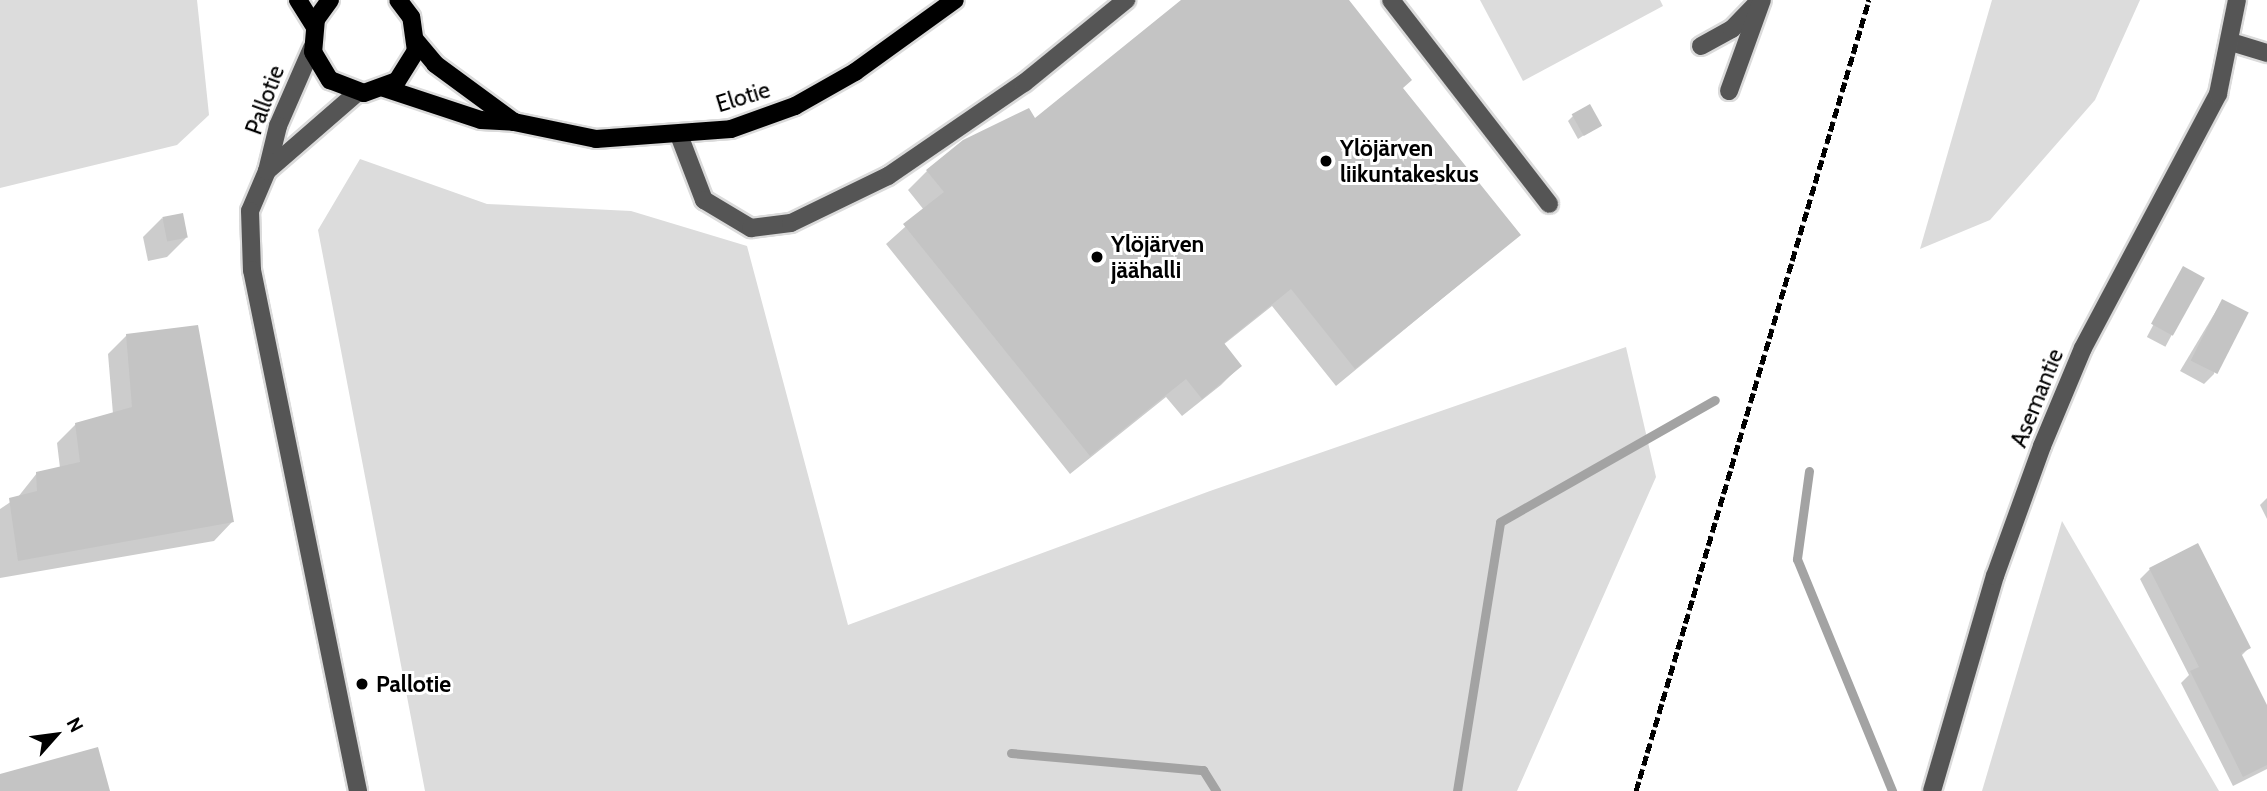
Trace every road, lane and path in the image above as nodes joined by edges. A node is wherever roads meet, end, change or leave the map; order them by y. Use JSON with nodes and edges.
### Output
{"nodes":[{"id":1,"x":298,"y":0,"type":"edge"},
{"id":2,"x":330,"y":0,"type":"edge"},
{"id":3,"x":398,"y":0,"type":"edge"},
{"id":4,"x":955,"y":0,"type":"edge"},
{"id":5,"x":1126,"y":0,"type":"edge"},
{"id":6,"x":1391,"y":0,"type":"edge"},
{"id":7,"x":1762,"y":0,"type":"edge"},
{"id":8,"x":2236,"y":0,"type":"edge"},
{"id":9,"x":314,"y":26,"type":"junction"},
{"id":10,"x":416,"y":41,"type":"junction"},
{"id":11,"x":2231,"y":42,"type":"junction"},
{"id":12,"x":1701,"y":46,"type":"dead end"},
{"id":13,"x":312,"y":48,"type":"junction"},
{"id":14,"x":2267,"y":53,"type":"edge"},
{"id":15,"x":384,"y":88,"type":"junction"},
{"id":16,"x":1729,"y":91,"type":"dead end"},
{"id":17,"x":358,"y":92,"type":"junction"},
{"id":18,"x":514,"y":122,"type":"junction"},
{"id":19,"x":680,"y":135,"type":"junction"},
{"id":20,"x":267,"y":171,"type":"junction"},
{"id":21,"x":1549,"y":204,"type":"dead end"},
{"id":22,"x":358,"y":791,"type":"edge"},
{"id":23,"x":1932,"y":791,"type":"edge"}],
"edges":[{"from":1,"to":9,"type":"main road"},
{"from":2,"to":9,"type":"main road"},
{"from":3,"to":10,"type":"main road"},
{"from":4,"to":19,"type":"main road","name":"Elotie"},
{"from":5,"to":19,"type":"street"},
{"from":6,"to":21,"type":"street"},
{"from":7,"to":12,"type":"street"},
{"from":7,"to":16,"type":"street"},
{"from":8,"to":11,"type":"street","name":"Asemantie"},
{"from":9,"to":13,"type":"main road"},
{"from":10,"to":15,"type":"main road"},
{"from":10,"to":18,"type":"main road","name":"Elotie"},
{"from":11,"to":14,"type":"street"},
{"from":11,"to":23,"type":"street","name":"Asemantie"},
{"from":13,"to":17,"type":"main road"},
{"from":13,"to":20,"type":"street","name":"Pallotie"},
{"from":15,"to":17,"type":"main road"},
{"from":15,"to":18,"type":"main road","name":"Elotie"},
{"from":17,"to":20,"type":"street","name":"Pallotie"},
{"from":18,"to":19,"type":"main road","name":"Elotie"},
{"from":20,"to":22,"type":"street","name":"Pallotie"}]}
